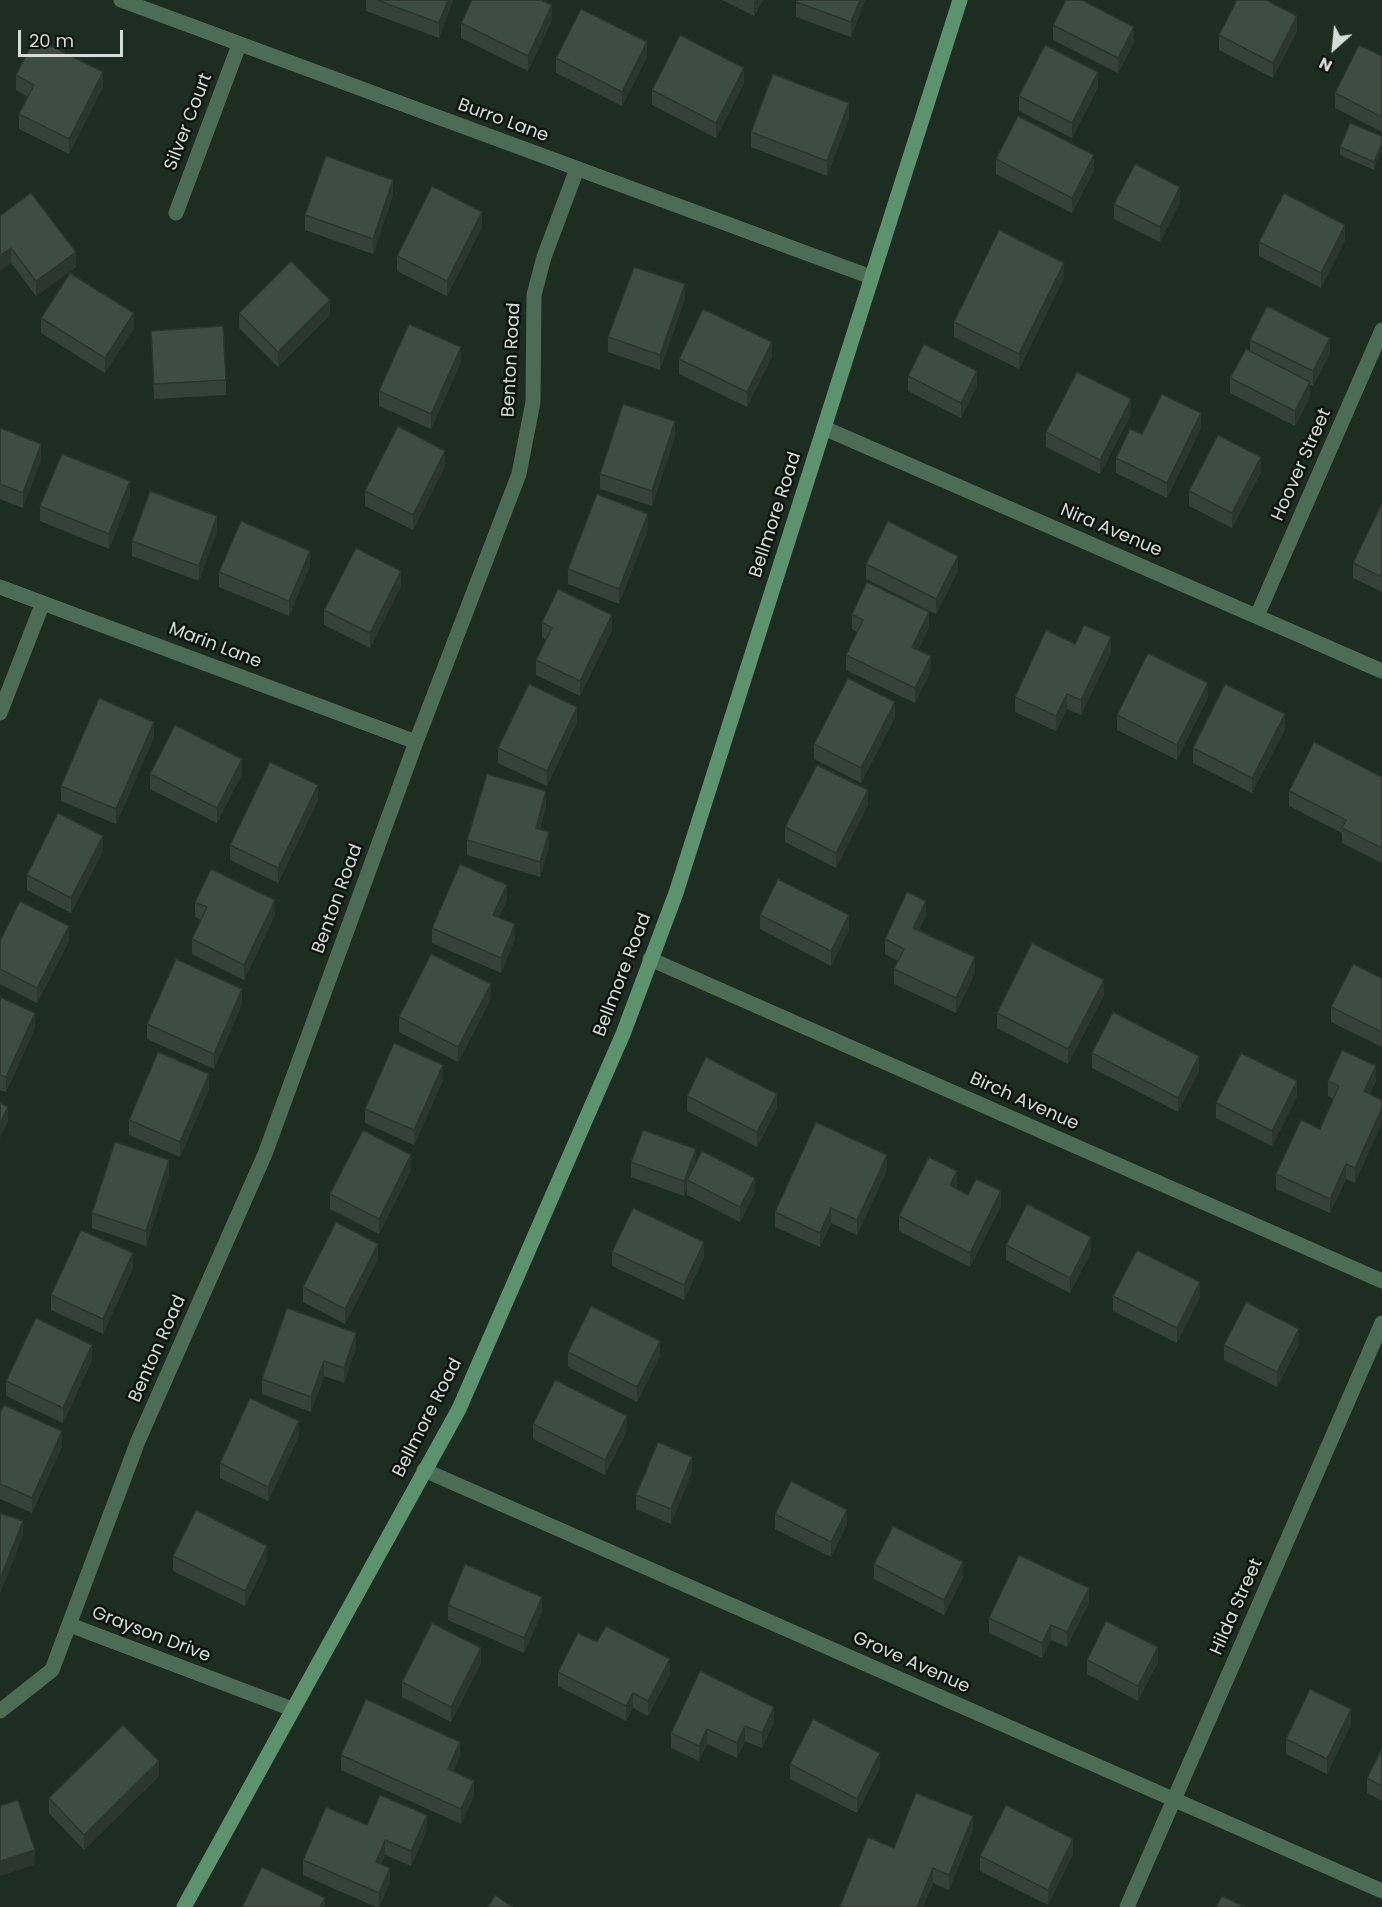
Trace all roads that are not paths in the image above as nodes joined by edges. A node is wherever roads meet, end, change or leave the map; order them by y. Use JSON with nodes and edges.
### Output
{"nodes":[{"id":1,"x":121,"y":0,"type":"edge"},
{"id":2,"x":960,"y":0,"type":"edge"},
{"id":3,"x":239,"y":45,"type":"junction"},
{"id":4,"x":577,"y":169,"type":"junction"},
{"id":5,"x":176,"y":213,"type":"dead end"},
{"id":6,"x":871,"y":277,"type":"junction"},
{"id":7,"x":1382,"y":330,"type":"edge"},
{"id":8,"x":824,"y":428,"type":"junction"},
{"id":9,"x":0,"y":588,"type":"edge"},
{"id":10,"x":42,"y":605,"type":"junction"},
{"id":11,"x":1257,"y":616,"type":"junction"},
{"id":12,"x":1382,"y":671,"type":"edge"},
{"id":13,"x":0,"y":713,"type":"edge"},
{"id":14,"x":416,"y":742,"type":"junction"},
{"id":15,"x":650,"y":959,"type":"junction"},
{"id":16,"x":1382,"y":1281,"type":"edge"},
{"id":17,"x":1382,"y":1323,"type":"edge"},
{"id":18,"x":424,"y":1470,"type":"junction"},
{"id":19,"x":70,"y":1625,"type":"junction"},
{"id":20,"x":292,"y":1709,"type":"junction"},
{"id":21,"x":0,"y":1711,"type":"edge"},
{"id":22,"x":1173,"y":1800,"type":"junction"},
{"id":23,"x":1382,"y":1891,"type":"edge"},
{"id":24,"x":184,"y":1907,"type":"edge"},
{"id":25,"x":1127,"y":1907,"type":"edge"}],
"edges":[{"from":1,"to":3,"type":"street","name":"Burro Lane"},
{"from":2,"to":6,"type":"main road","name":"Bellmore Road"},
{"from":3,"to":4,"type":"street","name":"Burro Lane"},
{"from":3,"to":5,"type":"street","name":"Silver Court"},
{"from":4,"to":6,"type":"street","name":"Burro Lane"},
{"from":4,"to":14,"type":"street","name":"Benton Road"},
{"from":6,"to":8,"type":"main road","name":"Bellmore Road"},
{"from":7,"to":11,"type":"street","name":"Hoover Street"},
{"from":8,"to":11,"type":"street","name":"Nira Avenue"},
{"from":8,"to":15,"type":"main road","name":"Bellmore Road"},
{"from":9,"to":10,"type":"street","name":"Marin Lane"},
{"from":10,"to":13,"type":"street"},
{"from":10,"to":14,"type":"street","name":"Marin Lane"},
{"from":11,"to":12,"type":"street","name":"Nira Avenue"},
{"from":14,"to":19,"type":"street","name":"Benton Road"},
{"from":15,"to":16,"type":"street","name":"Birch Avenue"},
{"from":15,"to":18,"type":"main road","name":"Bellmore Road"},
{"from":17,"to":22,"type":"street","name":"Hilda Street"},
{"from":18,"to":20,"type":"main road","name":"Bellmore Road"},
{"from":18,"to":22,"type":"street","name":"Grove Avenue"},
{"from":19,"to":20,"type":"street","name":"Grayson Drive"},
{"from":19,"to":21,"type":"street","name":"Grayson Drive"},
{"from":20,"to":24,"type":"main road","name":"Bellmore Road"},
{"from":22,"to":23,"type":"street","name":"Grove Avenue"},
{"from":22,"to":25,"type":"street","name":"Hilda Street"}]}
